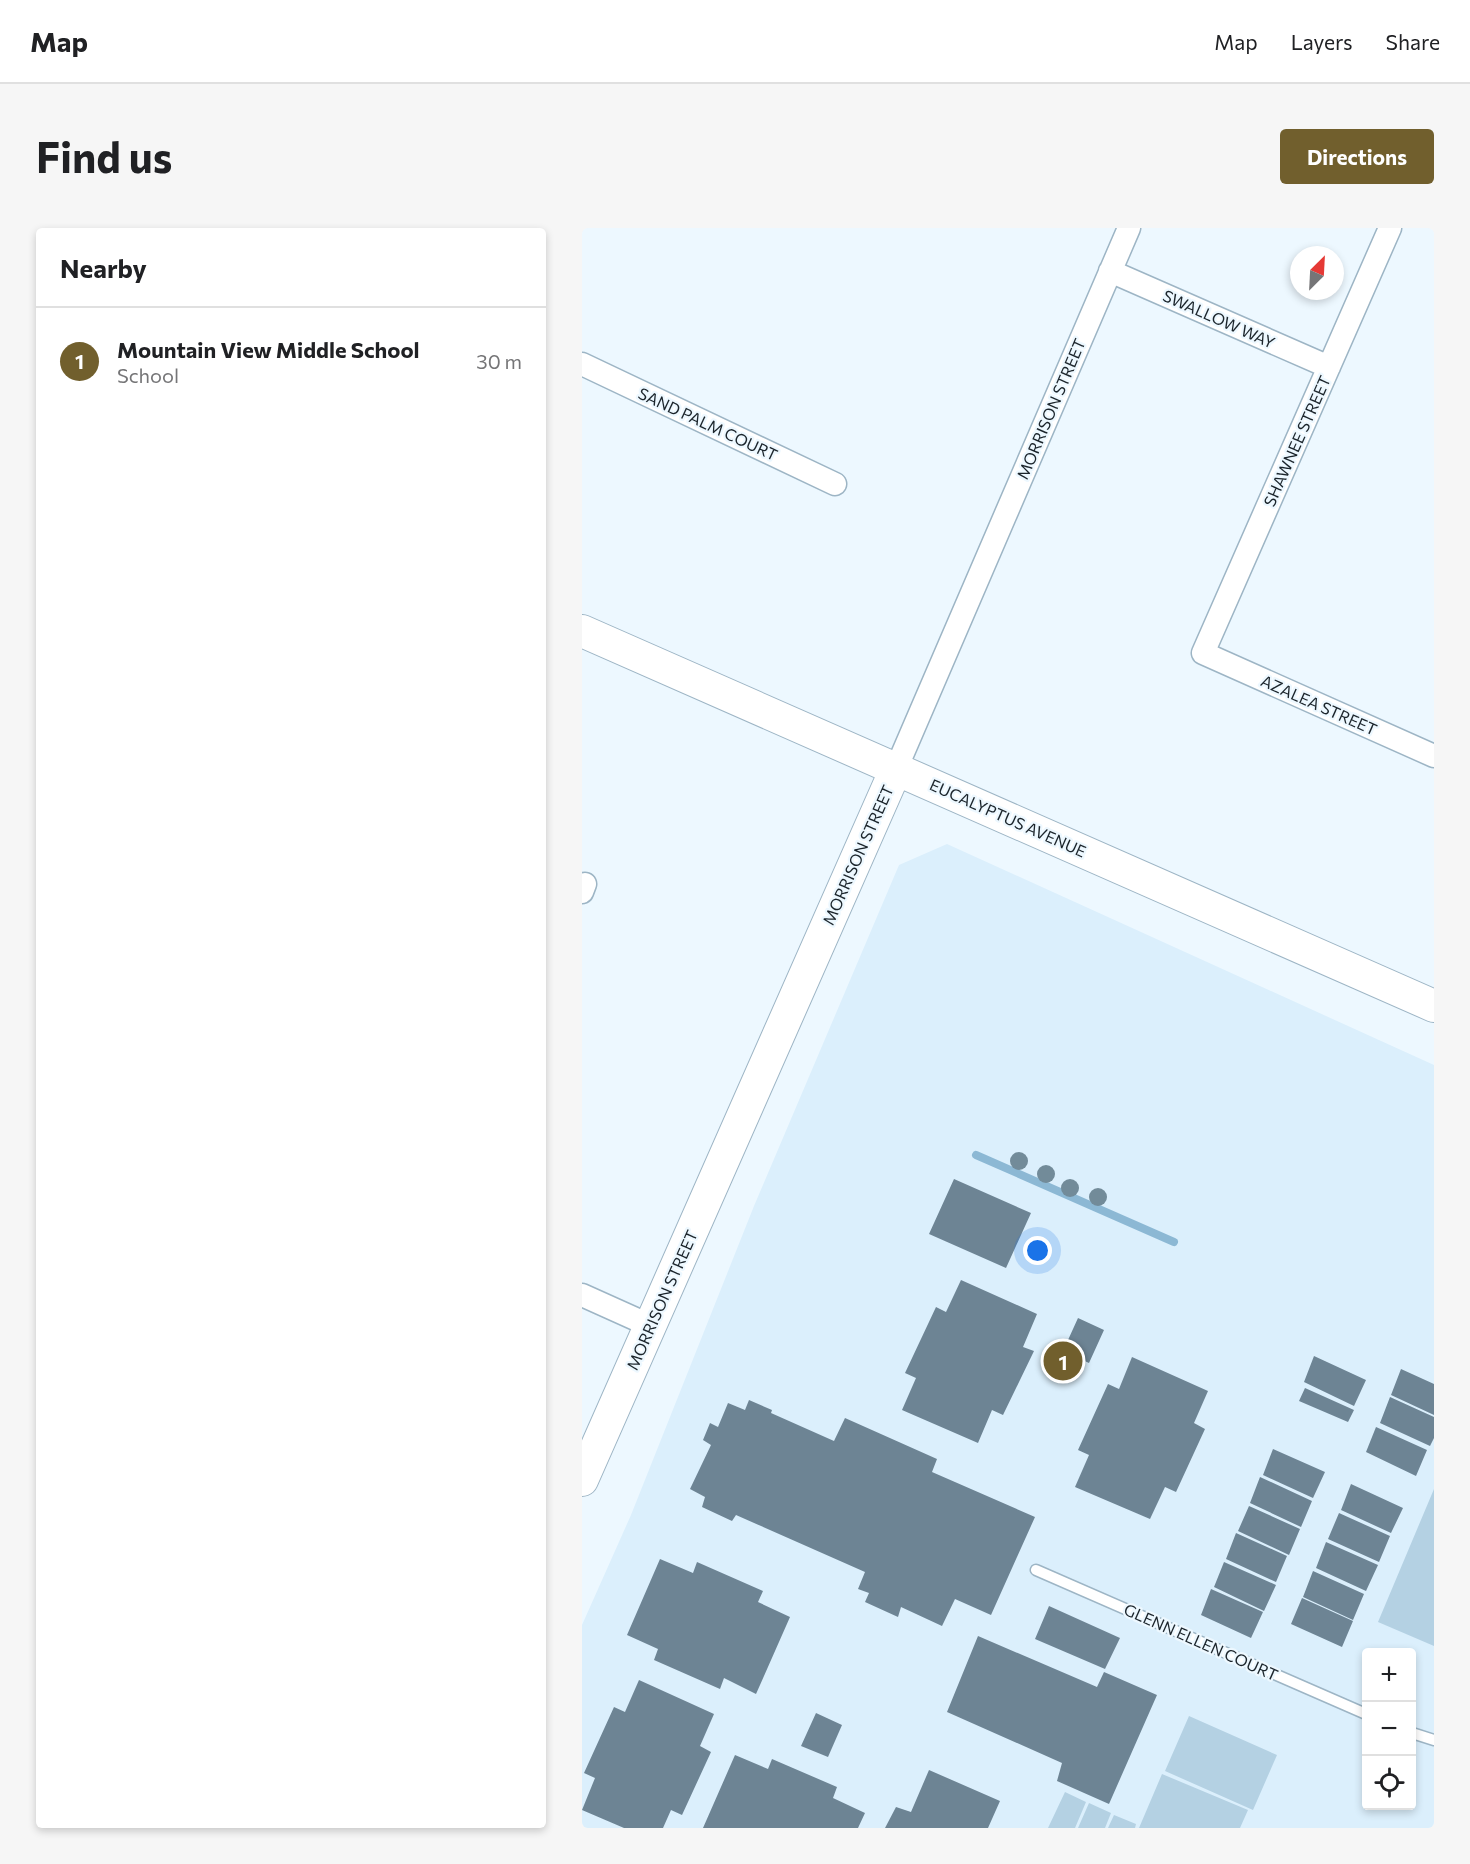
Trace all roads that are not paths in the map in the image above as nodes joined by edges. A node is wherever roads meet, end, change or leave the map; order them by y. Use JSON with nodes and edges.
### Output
{"nodes":[{"id":1,"x":1129,"y":228,"type":"edge"},
{"id":2,"x":1390,"y":228,"type":"edge"},
{"id":3,"x":1110,"y":271,"type":"junction"},
{"id":4,"x":582,"y":364,"type":"edge"},
{"id":5,"x":1329,"y":367,"type":"junction"},
{"id":6,"x":834,"y":484,"type":"dead end"},
{"id":7,"x":582,"y":631,"type":"edge"},
{"id":8,"x":1203,"y":653,"type":"joint"},
{"id":9,"x":1434,"y":756,"type":"edge"},
{"id":10,"x":896,"y":769,"type":"junction"},
{"id":11,"x":1434,"y":1006,"type":"edge"},
{"id":12,"x":582,"y":1295,"type":"edge"},
{"id":13,"x":651,"y":1326,"type":"junction"},
{"id":14,"x":582,"y":1480,"type":"edge"},
{"id":15,"x":1036,"y":1570,"type":"dead end"},
{"id":16,"x":1362,"y":1712,"type":"edge"},
{"id":17,"x":1416,"y":1734,"type":"edge"},
{"id":18,"x":1434,"y":1740,"type":"edge"}],
"edges":[{"from":1,"to":3,"type":"street","name":"MORRISON STREET"},
{"from":2,"to":5,"type":"street","name":"SHAWNEE STREET"},
{"from":3,"to":5,"type":"street","name":"SWALLOW WAY"},
{"from":3,"to":10,"type":"street","name":"MORRISON STREET"},
{"from":4,"to":6,"type":"street","name":"SAND PALM COURT"},
{"from":5,"to":8,"type":"street","name":"SHAWNEE STREET"},
{"from":7,"to":10,"type":"main road","name":"EUCALYPTUS AVENUE"},
{"from":8,"to":9,"type":"street","name":"AZALEA STREET"},
{"from":10,"to":11,"type":"main road","name":"EUCALYPTUS AVENUE"},
{"from":10,"to":13,"type":"main road","name":"MORRISON STREET"},
{"from":12,"to":13,"type":"street"},
{"from":13,"to":14,"type":"main road","name":"MORRISON STREET"},
{"from":15,"to":16,"type":"lane","name":"GLENN ELLEN COURT"},
{"from":17,"to":18,"type":"lane"}]}
